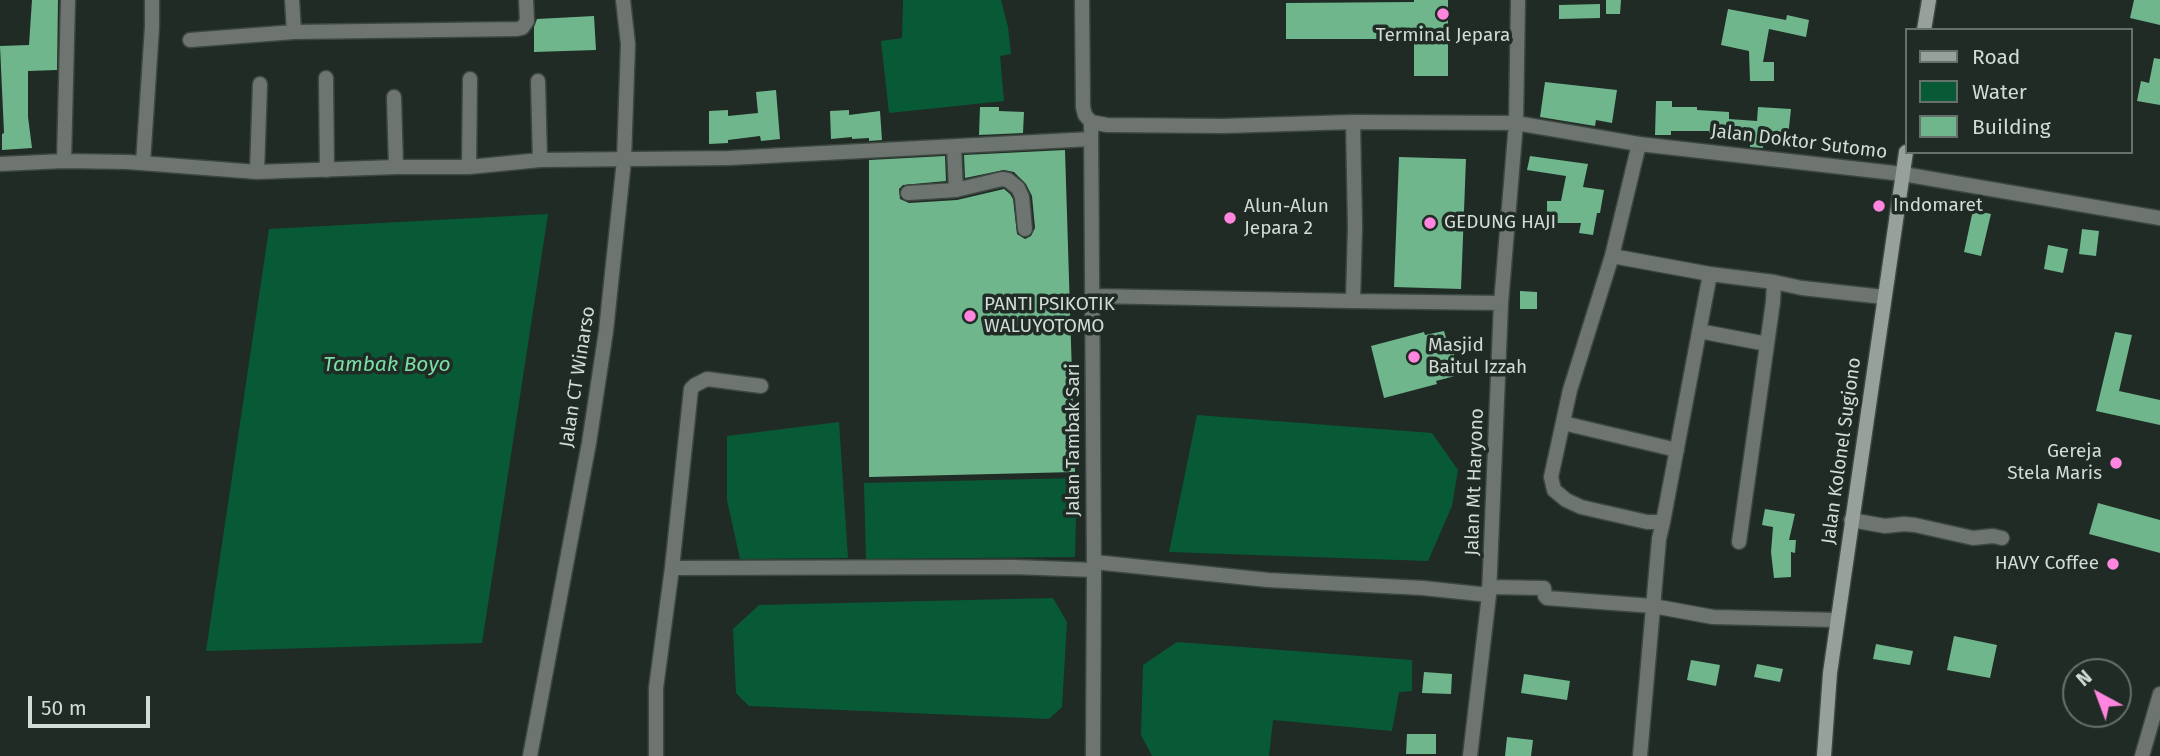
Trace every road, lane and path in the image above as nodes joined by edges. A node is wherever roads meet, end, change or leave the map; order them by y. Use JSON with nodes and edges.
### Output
{"nodes":[{"id":1,"x":68,"y":0,"type":"edge"},
{"id":2,"x":152,"y":0,"type":"edge"},
{"id":3,"x":292,"y":0,"type":"edge"},
{"id":4,"x":526,"y":0,"type":"edge"},
{"id":5,"x":623,"y":0,"type":"edge"},
{"id":6,"x":1082,"y":0,"type":"edge"},
{"id":7,"x":1518,"y":0,"type":"edge"},
{"id":8,"x":1929,"y":0,"type":"edge"},
{"id":9,"x":1924,"y":28,"type":"edge"},
{"id":10,"x":294,"y":32,"type":"junction"},
{"id":11,"x":190,"y":40,"type":"dead end"},
{"id":12,"x":326,"y":78,"type":"dead end"},
{"id":13,"x":470,"y":79,"type":"dead end"},
{"id":14,"x":538,"y":81,"type":"dead end"},
{"id":15,"x":260,"y":84,"type":"dead end"},
{"id":16,"x":394,"y":97,"type":"dead end"},
{"id":17,"x":1091,"y":121,"type":"junction"},
{"id":18,"x":1353,"y":122,"type":"junction"},
{"id":19,"x":1516,"y":123,"type":"junction"},
{"id":20,"x":1091,"y":139,"type":"junction"},
{"id":21,"x":1639,"y":144,"type":"junction"},
{"id":22,"x":954,"y":147,"type":"junction"},
{"id":23,"x":1906,"y":154,"type":"edge"},
{"id":24,"x":540,"y":160,"type":"junction"},
{"id":25,"x":624,"y":160,"type":"junction"},
{"id":26,"x":64,"y":161,"type":"junction"},
{"id":27,"x":143,"y":163,"type":"junction"},
{"id":28,"x":0,"y":164,"type":"edge"},
{"id":29,"x":396,"y":167,"type":"junction"},
{"id":30,"x":468,"y":167,"type":"junction"},
{"id":31,"x":327,"y":170,"type":"junction"},
{"id":32,"x":257,"y":172,"type":"junction"},
{"id":33,"x":1903,"y":174,"type":"junction"},
{"id":34,"x":956,"y":190,"type":"junction"},
{"id":35,"x":908,"y":193,"type":"dead end"},
{"id":36,"x":2160,"y":218,"type":"edge"},
{"id":37,"x":1026,"y":229,"type":"dead end"},
{"id":38,"x":1612,"y":256,"type":"junction"},
{"id":39,"x":1710,"y":274,"type":"junction"},
{"id":40,"x":1774,"y":282,"type":"junction"},
{"id":41,"x":1092,"y":296,"type":"junction"},
{"id":42,"x":1884,"y":296,"type":"junction"},
{"id":43,"x":1353,"y":301,"type":"junction"},
{"id":44,"x":1501,"y":303,"type":"junction"},
{"id":45,"x":1699,"y":331,"type":"junction"},
{"id":46,"x":1767,"y":344,"type":"junction"},
{"id":47,"x":761,"y":386,"type":"dead end"},
{"id":48,"x":1563,"y":423,"type":"junction"},
{"id":49,"x":1677,"y":450,"type":"junction"},
{"id":50,"x":1851,"y":520,"type":"junction"},
{"id":51,"x":1662,"y":522,"type":"junction"},
{"id":52,"x":2002,"y":538,"type":"dead end"},
{"id":53,"x":1739,"y":542,"type":"dead end"},
{"id":54,"x":1094,"y":566,"type":"junction"},
{"id":55,"x":672,"y":568,"type":"junction"},
{"id":56,"x":1489,"y":591,"type":"junction"},
{"id":57,"x":1653,"y":606,"type":"junction"},
{"id":58,"x":1837,"y":620,"type":"junction"},
{"id":59,"x":2160,"y":694,"type":"edge"},
{"id":60,"x":530,"y":756,"type":"edge"},
{"id":61,"x":656,"y":756,"type":"edge"},
{"id":62,"x":1093,"y":756,"type":"edge"},
{"id":63,"x":1470,"y":756,"type":"edge"},
{"id":64,"x":1640,"y":756,"type":"edge"},
{"id":65,"x":1824,"y":756,"type":"edge"},
{"id":66,"x":2142,"y":756,"type":"edge"}],
"edges":[{"from":1,"to":26,"type":"street"},
{"from":2,"to":27,"type":"street"},
{"from":3,"to":10,"type":"street"},
{"from":4,"to":10,"type":"street"},
{"from":5,"to":25,"type":"street","name":"Jalan CT Winarso"},
{"from":6,"to":17,"type":"street","name":"Jalan Tambak Sari"},
{"from":7,"to":19,"type":"street","name":"Jalan Mt Haryono"},
{"from":8,"to":9,"type":"main road"},
{"from":10,"to":11,"type":"street"},
{"from":12,"to":31,"type":"street"},
{"from":13,"to":30,"type":"street"},
{"from":14,"to":24,"type":"street"},
{"from":15,"to":32,"type":"street"},
{"from":16,"to":29,"type":"street"},
{"from":17,"to":18,"type":"street","name":"Jalan Doktor Sutomo"},
{"from":17,"to":20,"type":"street","name":"Jalan Tambak Sari"},
{"from":18,"to":19,"type":"street","name":"Jalan Doktor Sutomo"},
{"from":18,"to":43,"type":"street"},
{"from":19,"to":21,"type":"street","name":"Jalan Doktor Sutomo"},
{"from":19,"to":44,"type":"street","name":"Jalan Mt Haryono"},
{"from":20,"to":22,"type":"street"},
{"from":20,"to":41,"type":"street","name":"Jalan Tambak Sari"},
{"from":21,"to":33,"type":"street","name":"Jalan Doktor Sutomo"},
{"from":21,"to":38,"type":"street"},
{"from":22,"to":25,"type":"street"},
{"from":22,"to":34,"type":"street"},
{"from":23,"to":33,"type":"main road","name":"Jalan Kolonel Sugiono"},
{"from":24,"to":25,"type":"street"},
{"from":24,"to":30,"type":"street"},
{"from":25,"to":60,"type":"street","name":"Jalan CT Winarso"},
{"from":26,"to":27,"type":"street"},
{"from":26,"to":28,"type":"street"},
{"from":27,"to":32,"type":"street"},
{"from":29,"to":30,"type":"street"},
{"from":29,"to":31,"type":"street"},
{"from":31,"to":32,"type":"street"},
{"from":33,"to":36,"type":"street","name":"Jalan Doktor Sutomo"},
{"from":33,"to":42,"type":"main road","name":"Jalan Kolonel Sugiono"},
{"from":34,"to":35,"type":"street"},
{"from":34,"to":37,"type":"street"},
{"from":38,"to":39,"type":"street"},
{"from":38,"to":48,"type":"street"},
{"from":39,"to":40,"type":"street"},
{"from":39,"to":45,"type":"street"},
{"from":40,"to":42,"type":"street"},
{"from":40,"to":46,"type":"street"},
{"from":41,"to":43,"type":"street"},
{"from":41,"to":54,"type":"street","name":"Jalan Tambak Sari"},
{"from":42,"to":50,"type":"main road","name":"Jalan Kolonel Sugiono"},
{"from":43,"to":44,"type":"street"},
{"from":44,"to":56,"type":"street","name":"Jalan Mt Haryono"},
{"from":45,"to":46,"type":"street"},
{"from":45,"to":49,"type":"street"},
{"from":46,"to":53,"type":"street"},
{"from":47,"to":55,"type":"street"},
{"from":48,"to":49,"type":"street"},
{"from":48,"to":51,"type":"street"},
{"from":49,"to":51,"type":"street"},
{"from":50,"to":52,"type":"street"},
{"from":50,"to":58,"type":"main road","name":"Jalan Kolonel Sugiono"},
{"from":51,"to":57,"type":"street"},
{"from":54,"to":55,"type":"street"},
{"from":54,"to":56,"type":"street"},
{"from":54,"to":62,"type":"street","name":"Jalan Tambak Sari"},
{"from":55,"to":61,"type":"street"},
{"from":56,"to":57,"type":"street"},
{"from":56,"to":63,"type":"street","name":"Jalan Mt Haryono"},
{"from":57,"to":58,"type":"street"},
{"from":57,"to":64,"type":"street"},
{"from":58,"to":65,"type":"main road","name":"Jalan Kolonel Sugiono"},
{"from":59,"to":66,"type":"street"}]}
